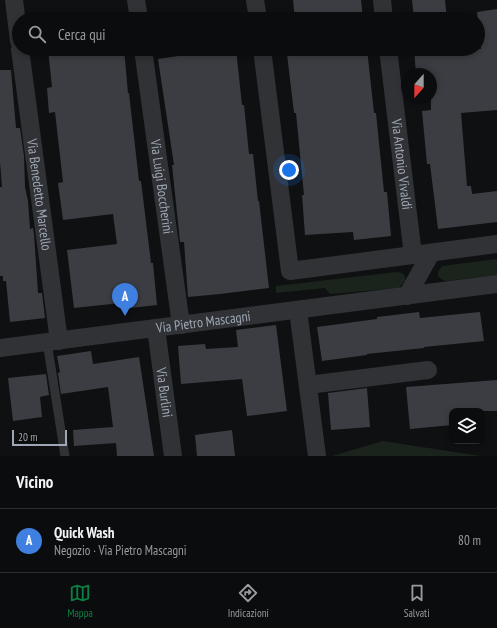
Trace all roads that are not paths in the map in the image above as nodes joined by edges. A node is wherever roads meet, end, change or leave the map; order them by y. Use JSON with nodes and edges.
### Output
{"nodes":[{"id":1,"x":14,"y":0,"type":"edge"},
{"id":2,"x":136,"y":0,"type":"edge"},
{"id":3,"x":255,"y":0,"type":"edge"},
{"id":4,"x":382,"y":0,"type":"edge"},
{"id":5,"x":15,"y":12,"type":"edge"},
{"id":6,"x":138,"y":12,"type":"edge"},
{"id":7,"x":257,"y":12,"type":"edge"},
{"id":8,"x":383,"y":12,"type":"edge"},
{"id":9,"x":21,"y":56,"type":"edge"},
{"id":10,"x":144,"y":56,"type":"edge"},
{"id":11,"x":263,"y":56,"type":"edge"},
{"id":12,"x":389,"y":56,"type":"edge"},
{"id":13,"x":497,"y":244,"type":"edge"},
{"id":14,"x":422,"y":254,"type":"junction"},
{"id":15,"x":497,"y":284,"type":"edge"},
{"id":16,"x":407,"y":296,"type":"junction"},
{"id":17,"x":298,"y":310,"type":"junction"},
{"id":18,"x":181,"y":325,"type":"junction"},
{"id":19,"x":156,"y":328,"type":"junction"},
{"id":20,"x":53,"y":341,"type":"junction"},
{"id":21,"x":0,"y":348,"type":"edge"},
{"id":22,"x":428,"y":370,"type":"dead end"},
{"id":23,"x":308,"y":386,"type":"junction"},
{"id":24,"x":65,"y":456,"type":"edge"},
{"id":25,"x":173,"y":456,"type":"edge"},
{"id":26,"x":317,"y":456,"type":"edge"}],
"edges":[{"from":1,"to":5,"type":"street"},
{"from":2,"to":6,"type":"street"},
{"from":3,"to":7,"type":"street"},
{"from":4,"to":8,"type":"street"},
{"from":9,"to":20,"type":"street","name":"Via Benedetto Marcello"},
{"from":10,"to":18,"type":"street","name":"Via Luigi Boccherini"},
{"from":11,"to":14,"type":"street"},
{"from":12,"to":14,"type":"street","name":"Via Antonio Vivaldi"},
{"from":13,"to":14,"type":"street"},
{"from":14,"to":16,"type":"street"},
{"from":15,"to":16,"type":"street","name":"Via Pietro Mascagni"},
{"from":16,"to":17,"type":"street","name":"Via Pietro Mascagni"},
{"from":17,"to":18,"type":"street","name":"Via Pietro Mascagni"},
{"from":17,"to":23,"type":"street"},
{"from":18,"to":19,"type":"street","name":"Via Pietro Mascagni"},
{"from":19,"to":20,"type":"street","name":"Via Pietro Mascagni"},
{"from":19,"to":25,"type":"street","name":"Via Burlini"},
{"from":20,"to":21,"type":"street","name":"Via Pietro Mascagni"},
{"from":20,"to":24,"type":"lane"},
{"from":22,"to":23,"type":"street"},
{"from":23,"to":26,"type":"street"}]}
